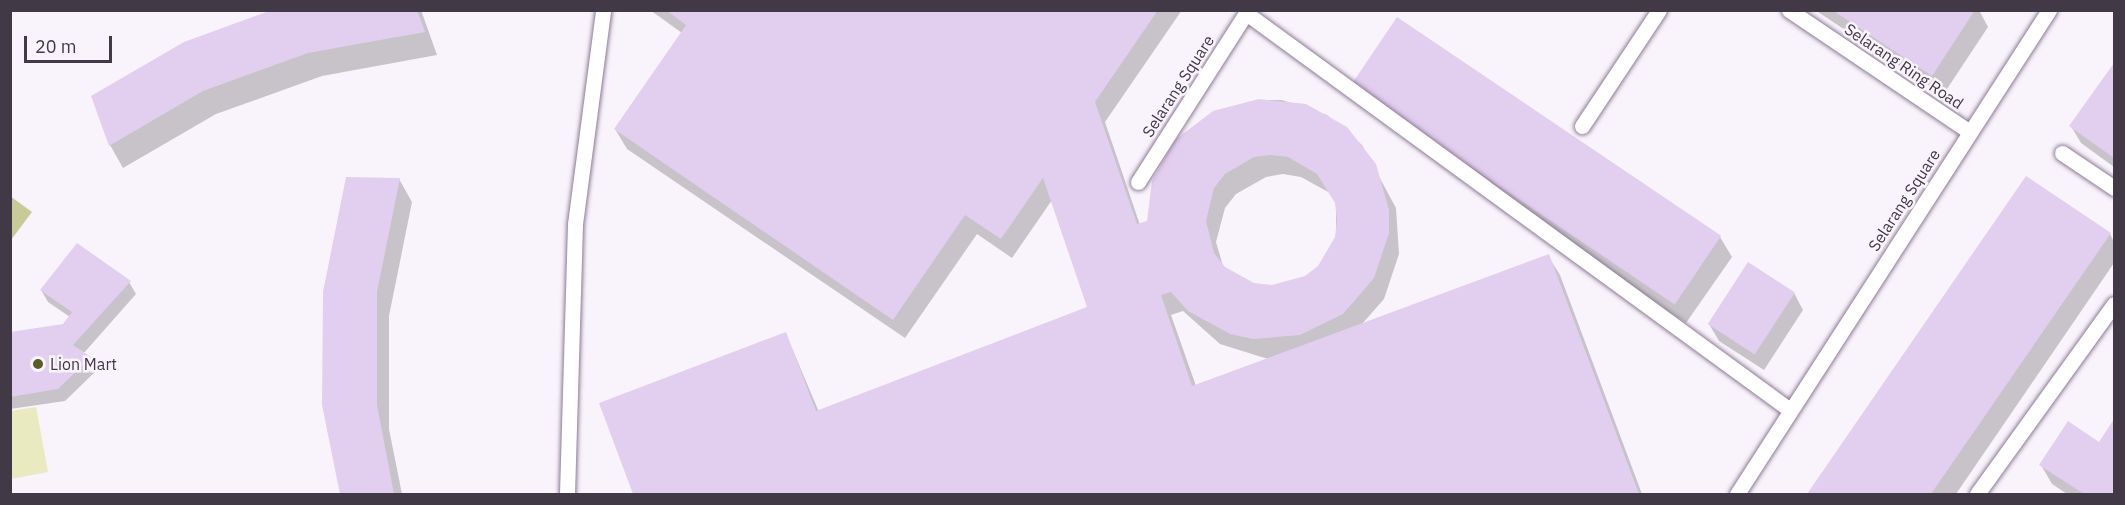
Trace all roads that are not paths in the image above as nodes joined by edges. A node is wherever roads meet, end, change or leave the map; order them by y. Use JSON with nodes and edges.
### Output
{"nodes":[{"id":1,"x":603,"y":10,"type":"edge"},
{"id":2,"x":1659,"y":10,"type":"edge"},
{"id":3,"x":1789,"y":10,"type":"edge"},
{"id":4,"x":2049,"y":10,"type":"edge"},
{"id":5,"x":1247,"y":12,"type":"edge"},
{"id":6,"x":1581,"y":126,"type":"dead end"},
{"id":7,"x":1970,"y":132,"type":"junction"},
{"id":8,"x":2062,"y":153,"type":"dead end"},
{"id":9,"x":1138,"y":182,"type":"dead end"},
{"id":10,"x":2115,"y":188,"type":"edge"},
{"id":11,"x":2115,"y":304,"type":"edge"},
{"id":12,"x":1790,"y":410,"type":"junction"},
{"id":13,"x":567,"y":495,"type":"edge"},
{"id":14,"x":1737,"y":495,"type":"edge"},
{"id":15,"x":1977,"y":495,"type":"edge"}],
"edges":[{"from":1,"to":13,"type":"lane"},
{"from":2,"to":6,"type":"lane"},
{"from":3,"to":7,"type":"lane","name":"Selarang Ring Road"},
{"from":4,"to":7,"type":"lane","name":"Selarang Square"},
{"from":5,"to":9,"type":"lane","name":"Selarang Square"},
{"from":5,"to":12,"type":"lane"},
{"from":7,"to":12,"type":"lane","name":"Selarang Square"},
{"from":8,"to":10,"type":"lane"},
{"from":11,"to":15,"type":"lane"},
{"from":12,"to":14,"type":"lane","name":"Selarang Square"}]}
